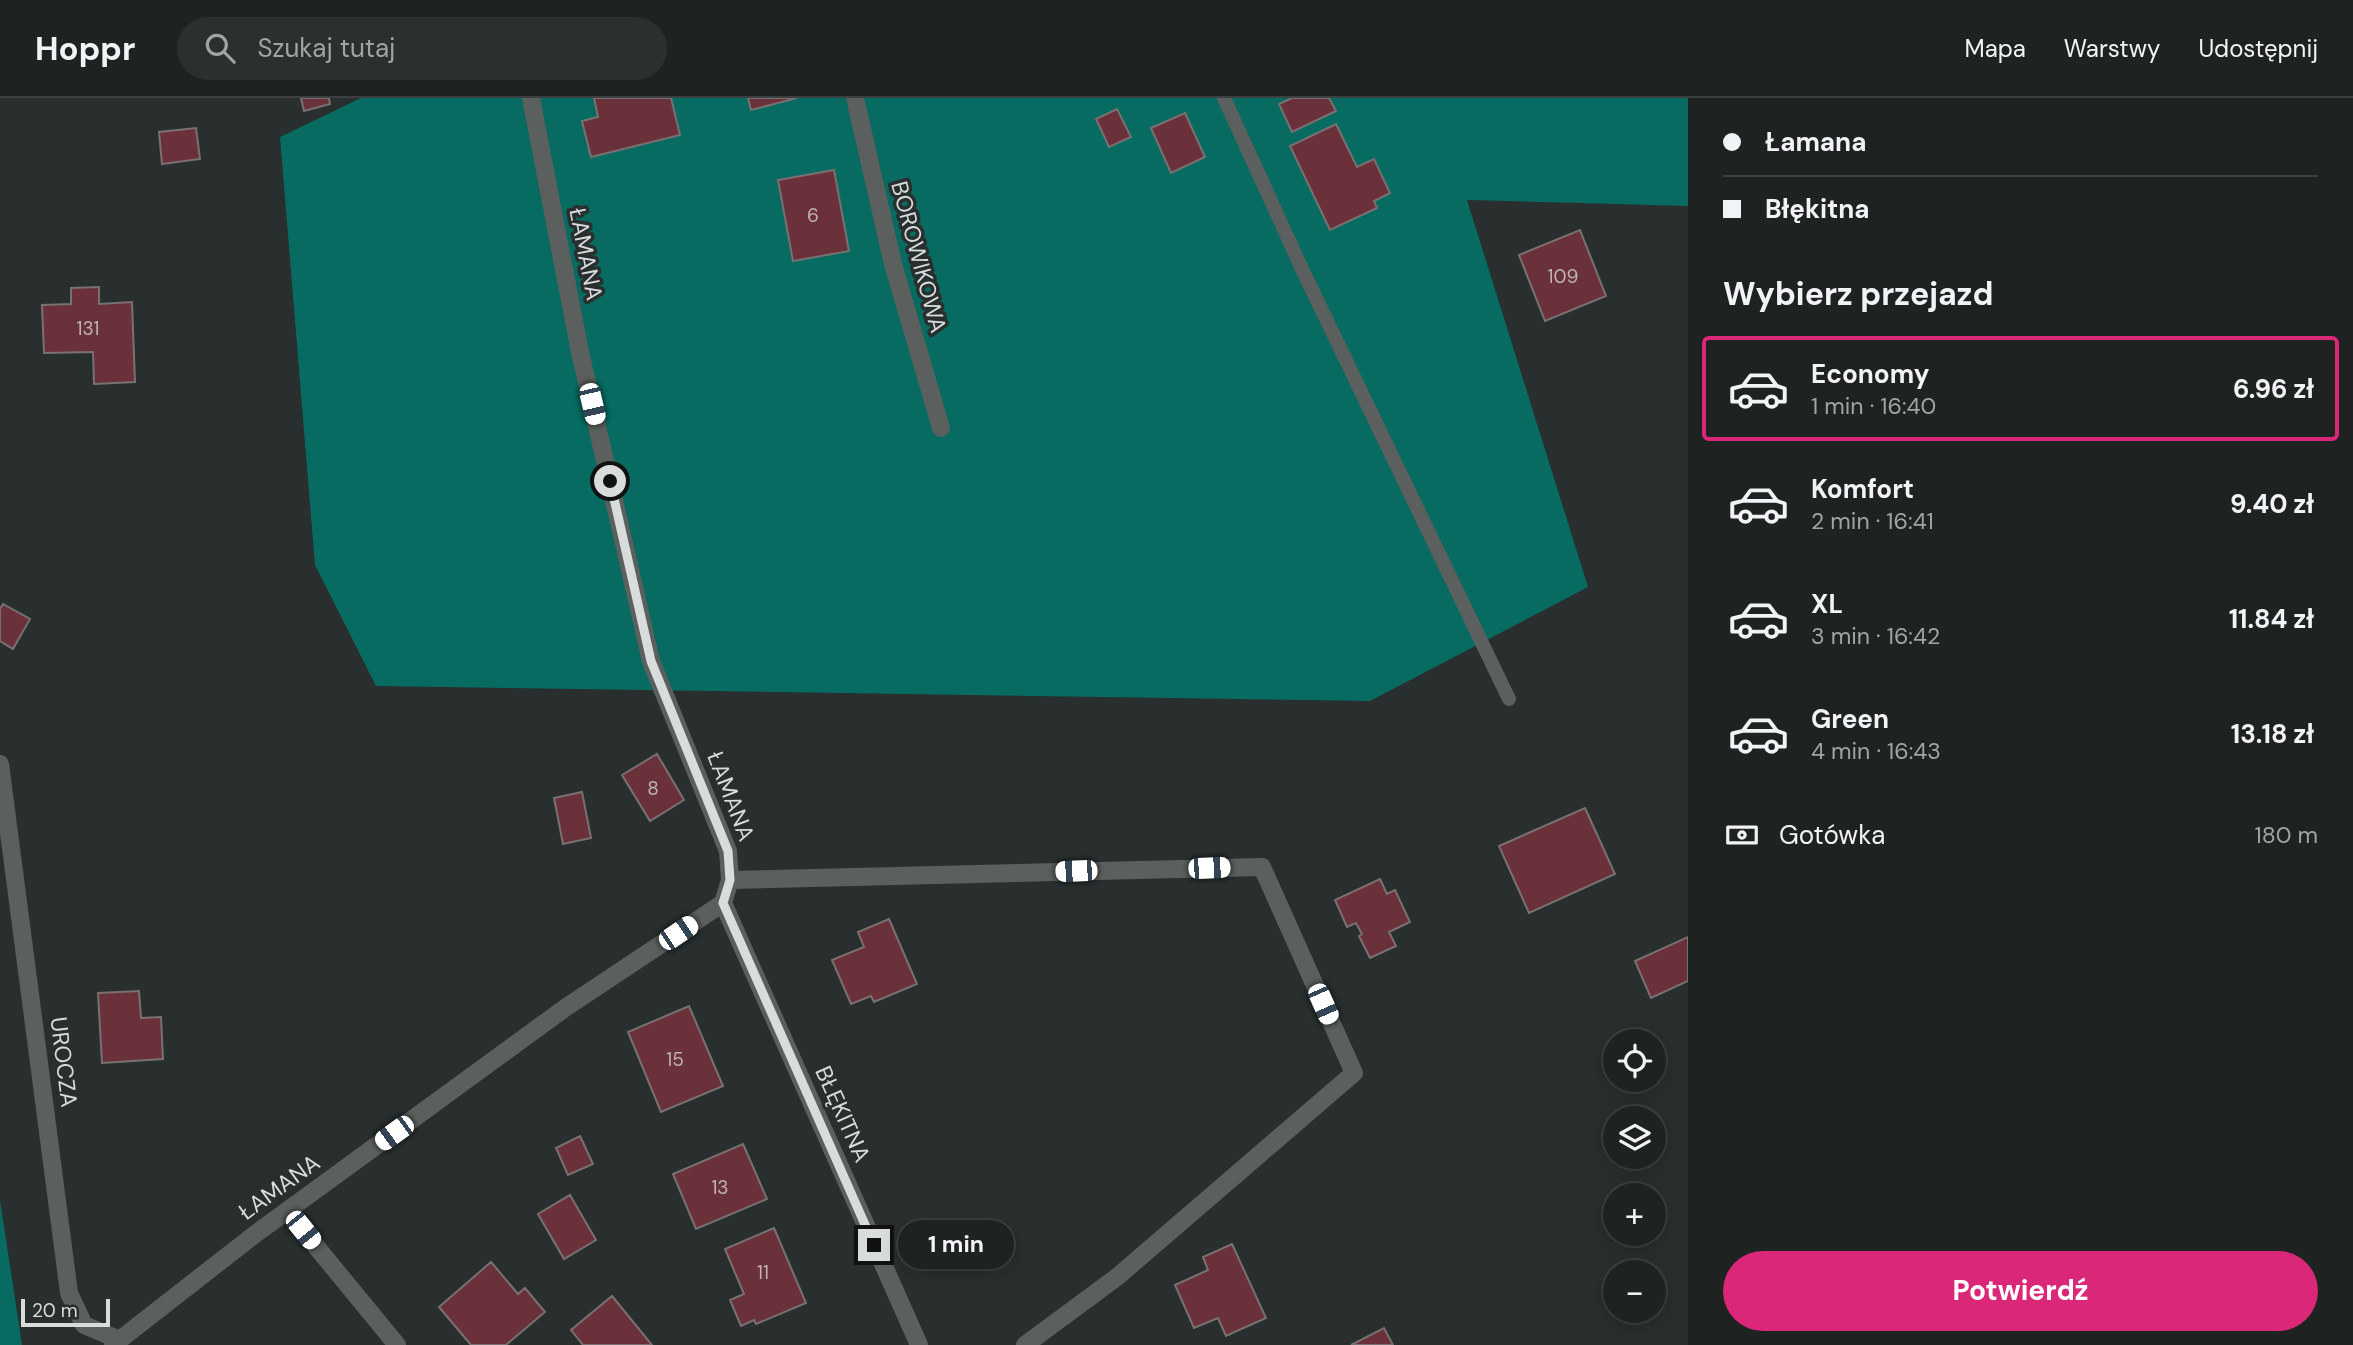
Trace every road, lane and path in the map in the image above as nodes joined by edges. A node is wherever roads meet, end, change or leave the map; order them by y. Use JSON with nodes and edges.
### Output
{"nodes":[{"id":1,"x":531,"y":98,"type":"edge"},
{"id":2,"x":855,"y":98,"type":"edge"},
{"id":3,"x":1224,"y":98,"type":"edge"},
{"id":4,"x":941,"y":428,"type":"dead end"},
{"id":5,"x":1509,"y":699,"type":"dead end"},
{"id":6,"x":0,"y":764,"type":"edge"},
{"id":7,"x":730,"y":880,"type":"junction"},
{"id":8,"x":723,"y":903,"type":"junction"},
{"id":9,"x":287,"y":1211,"type":"junction"},
{"id":10,"x":117,"y":1342,"type":"edge"},
{"id":11,"x":397,"y":1345,"type":"edge"},
{"id":12,"x":919,"y":1345,"type":"edge"},
{"id":13,"x":1025,"y":1345,"type":"edge"}],
"edges":[{"from":1,"to":7,"type":"street","name":"ŁAMANA"},
{"from":2,"to":4,"type":"street","name":"BOROWIKOWA"},
{"from":3,"to":5,"type":"lane"},
{"from":6,"to":10,"type":"street","name":"UROCZA"},
{"from":7,"to":8,"type":"street","name":"ŁAMANA"},
{"from":7,"to":13,"type":"street"},
{"from":8,"to":9,"type":"street","name":"ŁAMANA"},
{"from":8,"to":12,"type":"street","name":"BŁĘKITNA"},
{"from":9,"to":10,"type":"street","name":"ŁAMANA"},
{"from":9,"to":11,"type":"street"}]}
